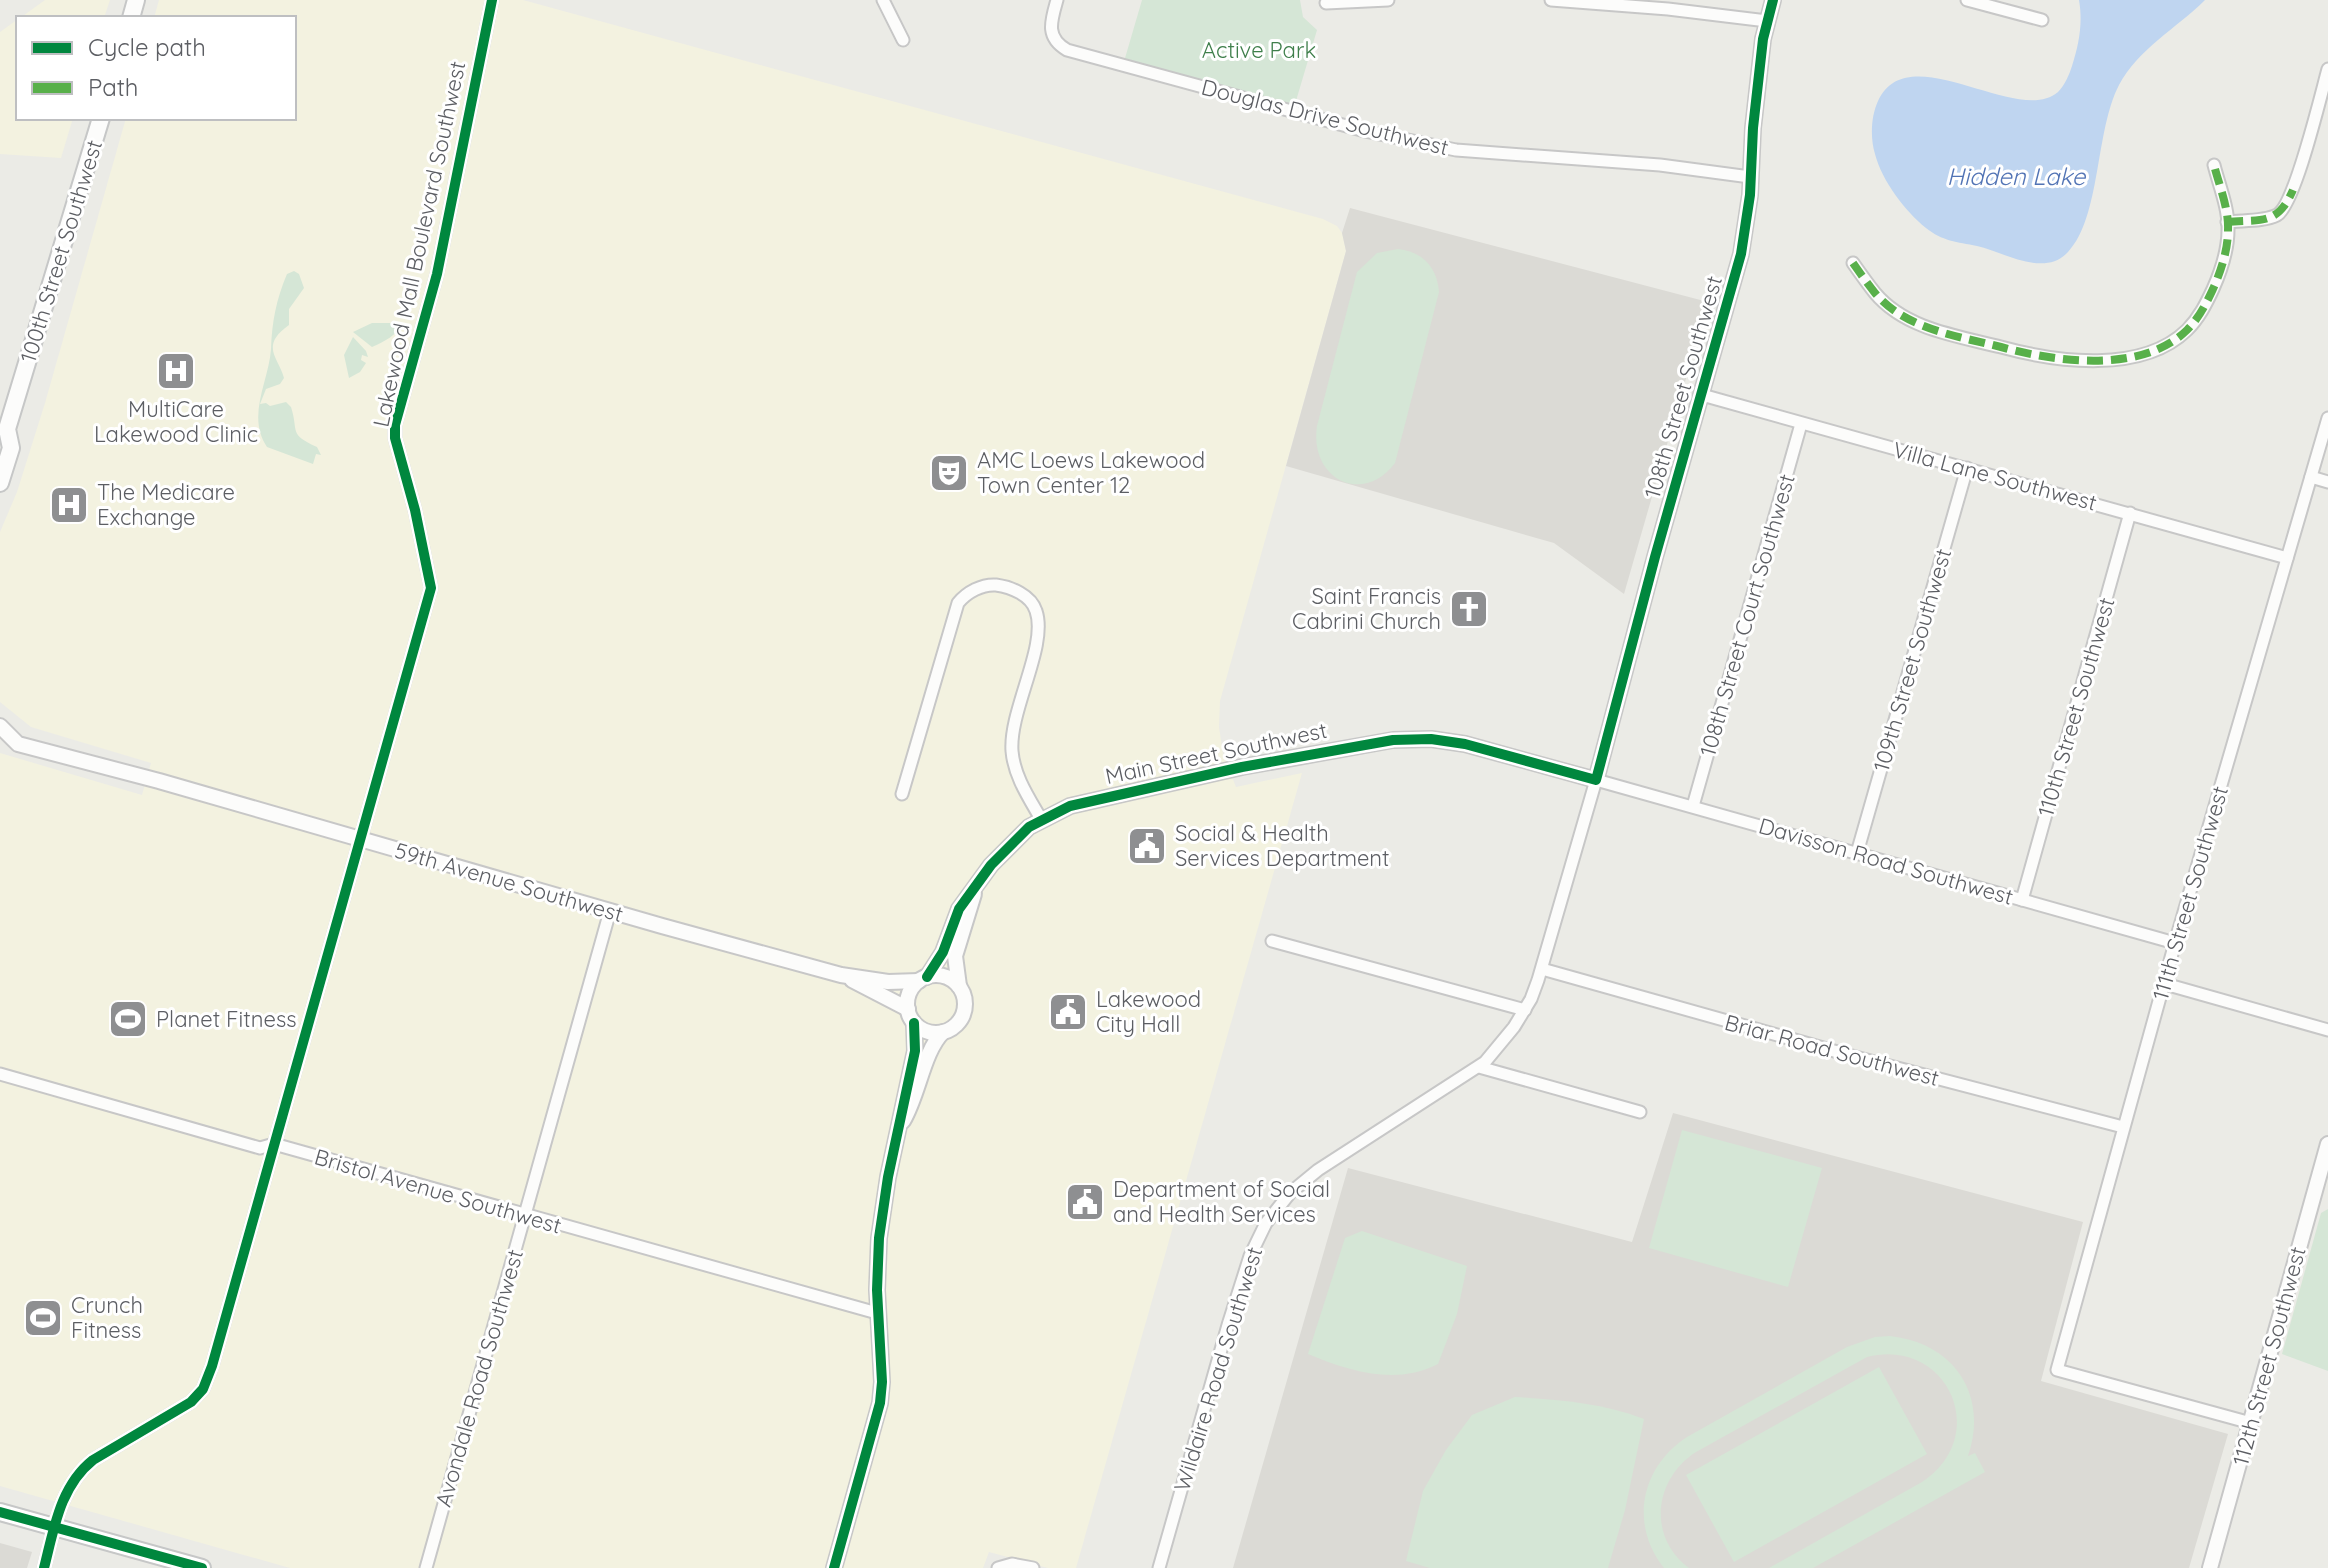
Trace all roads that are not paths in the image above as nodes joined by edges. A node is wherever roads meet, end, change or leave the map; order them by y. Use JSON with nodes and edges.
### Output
{"nodes":[{"id":1,"x":492,"y":0,"type":"edge"},
{"id":2,"x":883,"y":0,"type":"edge"},
{"id":3,"x":1057,"y":0,"type":"edge"},
{"id":4,"x":1388,"y":0,"type":"edge"},
{"id":5,"x":1551,"y":0,"type":"edge"},
{"id":6,"x":1773,"y":0,"type":"edge"},
{"id":7,"x":1967,"y":0,"type":"edge"},
{"id":8,"x":1326,"y":3,"type":"dead end"},
{"id":9,"x":2042,"y":20,"type":"dead end"},
{"id":10,"x":1767,"y":21,"type":"junction"},
{"id":11,"x":903,"y":40,"type":"dead end"},
{"id":12,"x":2328,"y":69,"type":"edge"},
{"id":13,"x":100,"y":120,"type":"edge"},
{"id":14,"x":2214,"y":165,"type":"dead end"},
{"id":15,"x":1750,"y":177,"type":"junction"},
{"id":16,"x":2227,"y":222,"type":"junction"},
{"id":17,"x":1853,"y":263,"type":"dead end"},
{"id":18,"x":1702,"y":395,"type":"junction"},
{"id":19,"x":2328,"y":418,"type":"edge"},
{"id":20,"x":1801,"y":424,"type":"junction"},
{"id":21,"x":4,"y":431,"type":"edge"},
{"id":22,"x":1967,"y":468,"type":"junction"},
{"id":23,"x":2311,"y":477,"type":"junction"},
{"id":24,"x":2328,"y":482,"type":"edge"},
{"id":25,"x":0,"y":483,"type":"edge"},
{"id":26,"x":2130,"y":513,"type":"junction"},
{"id":27,"x":2287,"y":558,"type":"junction"},
{"id":28,"x":0,"y":726,"type":"edge"},
{"id":29,"x":0,"y":734,"type":"edge"},
{"id":30,"x":18,"y":744,"type":"junction"},
{"id":31,"x":1596,"y":780,"type":"junction"},
{"id":32,"x":902,"y":794,"type":"dead end"},
{"id":33,"x":1693,"y":806,"type":"junction"},
{"id":34,"x":1041,"y":819,"type":"junction"},
{"id":35,"x":359,"y":839,"type":"junction"},
{"id":36,"x":1857,"y":853,"type":"junction"},
{"id":37,"x":977,"y":882,"type":"junction"},
{"id":38,"x":2022,"y":900,"type":"junction"},
{"id":39,"x":610,"y":911,"type":"junction"},
{"id":40,"x":1272,"y":941,"type":"dead end"},
{"id":41,"x":2175,"y":943,"type":"junction"},
{"id":42,"x":1542,"y":969,"type":"junction"},
{"id":43,"x":841,"y":975,"type":"junction"},
{"id":44,"x":923,"y":979,"type":"junction"},
{"id":45,"x":2165,"y":984,"type":"junction"},
{"id":46,"x":959,"y":986,"type":"junction"},
{"id":47,"x":1525,"y":1010,"type":"junction"},
{"id":48,"x":911,"y":1016,"type":"junction"},
{"id":49,"x":2328,"y":1030,"type":"edge"},
{"id":50,"x":943,"y":1032,"type":"junction"},
{"id":51,"x":1479,"y":1067,"type":"junction"},
{"id":52,"x":0,"y":1074,"type":"edge"},
{"id":53,"x":1640,"y":1112,"type":"dead end"},
{"id":54,"x":901,"y":1125,"type":"junction"},
{"id":55,"x":2123,"y":1127,"type":"junction"},
{"id":56,"x":274,"y":1144,"type":"junction"},
{"id":57,"x":2328,"y":1144,"type":"edge"},
{"id":58,"x":525,"y":1215,"type":"junction"},
{"id":59,"x":877,"y":1313,"type":"junction"},
{"id":60,"x":2251,"y":1423,"type":"junction"},
{"id":61,"x":0,"y":1512,"type":"edge"},
{"id":62,"x":55,"y":1528,"type":"junction"},
{"id":63,"x":44,"y":1568,"type":"edge"},
{"id":64,"x":202,"y":1568,"type":"edge"},
{"id":65,"x":426,"y":1568,"type":"edge"},
{"id":66,"x":834,"y":1568,"type":"edge"},
{"id":67,"x":998,"y":1568,"type":"edge"},
{"id":68,"x":1033,"y":1568,"type":"edge"},
{"id":69,"x":1159,"y":1568,"type":"edge"},
{"id":70,"x":2210,"y":1568,"type":"edge"}],
"edges":[{"from":1,"to":35,"type":"street","name":"Lakewood Mall Boulevard Southwest"},
{"from":2,"to":11,"type":"street"},
{"from":3,"to":15,"type":"street","name":"Douglas Drive Southwest"},
{"from":4,"to":8,"type":"street"},
{"from":5,"to":10,"type":"street"},
{"from":6,"to":10,"type":"street","name":"108th Street Southwest"},
{"from":7,"to":9,"type":"street"},
{"from":10,"to":15,"type":"street","name":"108th Street Southwest"},
{"from":12,"to":16,"type":"street"},
{"from":13,"to":21,"type":"main road","name":"100th Street Southwest"},
{"from":14,"to":16,"type":"street"},
{"from":15,"to":18,"type":"street","name":"108th Street Southwest"},
{"from":16,"to":17,"type":"street"},
{"from":18,"to":20,"type":"street","name":"Villa Lane Southwest"},
{"from":18,"to":31,"type":"street","name":"108th Street Southwest"},
{"from":19,"to":23,"type":"street","name":"111th Street Southwest"},
{"from":20,"to":22,"type":"street","name":"Villa Lane Southwest"},
{"from":20,"to":33,"type":"street","name":"108th Street Court Southwest"},
{"from":21,"to":25,"type":"main road","name":"100th Street Southwest"},
{"from":22,"to":26,"type":"street","name":"Villa Lane Southwest"},
{"from":22,"to":36,"type":"street","name":"109th Street Southwest"},
{"from":23,"to":24,"type":"street"},
{"from":23,"to":27,"type":"street","name":"111th Street Southwest"},
{"from":26,"to":27,"type":"street","name":"Villa Lane Southwest"},
{"from":26,"to":38,"type":"street","name":"110th Street Southwest"},
{"from":27,"to":41,"type":"street","name":"111th Street Southwest"},
{"from":28,"to":30,"type":"street"},
{"from":29,"to":30,"type":"street","name":"59th Avenue Southwest"},
{"from":30,"to":35,"type":"street","name":"59th Avenue Southwest"},
{"from":31,"to":33,"type":"street","name":"Davisson Road Southwest"},
{"from":31,"to":34,"type":"street","name":"Main Street Southwest"},
{"from":31,"to":42,"type":"street","name":"Wildaire Road Southwest"},
{"from":32,"to":34,"type":"street"},
{"from":33,"to":36,"type":"street","name":"Davisson Road Southwest"},
{"from":34,"to":37,"type":"street","name":"Main Street Southwest"},
{"from":35,"to":39,"type":"street","name":"59th Avenue Southwest"},
{"from":35,"to":56,"type":"street","name":"Lakewood Mall Boulevard Southwest"},
{"from":36,"to":38,"type":"street","name":"Davisson Road Southwest"},
{"from":37,"to":44,"type":"street","name":"Main Street Southwest"},
{"from":37,"to":46,"type":"street","name":"Main Street Southwest"},
{"from":38,"to":41,"type":"street","name":"Davisson Road Southwest"},
{"from":39,"to":43,"type":"street","name":"59th Avenue Southwest"},
{"from":39,"to":58,"type":"street","name":"Avondale Road Southwest"},
{"from":40,"to":47,"type":"street"},
{"from":41,"to":45,"type":"street","name":"111th Street Southwest"},
{"from":42,"to":47,"type":"street","name":"Wildaire Road Southwest"},
{"from":42,"to":55,"type":"street","name":"Briar Road Southwest"},
{"from":43,"to":44,"type":"street","name":"59th Avenue Southwest"},
{"from":43,"to":48,"type":"street","name":"59th Avenue Southwest"},
{"from":44,"to":46,"type":"street"},
{"from":44,"to":48,"type":"street"},
{"from":45,"to":49,"type":"street"},
{"from":45,"to":55,"type":"street","name":"111th Street Southwest"},
{"from":46,"to":50,"type":"street"},
{"from":47,"to":51,"type":"street","name":"Wildaire Road Southwest"},
{"from":48,"to":50,"type":"street"},
{"from":48,"to":54,"type":"street"},
{"from":50,"to":54,"type":"street"},
{"from":51,"to":53,"type":"street"},
{"from":51,"to":69,"type":"street","name":"Wildaire Road Southwest"},
{"from":52,"to":56,"type":"street","name":"Bristol Avenue Southwest"},
{"from":54,"to":59,"type":"street"},
{"from":55,"to":60,"type":"street","name":"111th Street Southwest"},
{"from":56,"to":58,"type":"street","name":"Bristol Avenue Southwest"},
{"from":56,"to":62,"type":"street","name":"Lakewood Mall Boulevard Southwest"},
{"from":57,"to":60,"type":"street","name":"112th Street Southwest"},
{"from":58,"to":59,"type":"street","name":"Bristol Avenue Southwest"},
{"from":58,"to":65,"type":"street","name":"Avondale Road Southwest"},
{"from":59,"to":66,"type":"street"},
{"from":60,"to":70,"type":"street","name":"112th Street Southwest"},
{"from":61,"to":62,"type":"main road"},
{"from":62,"to":63,"type":"street","name":"Lakewood Mall Boulevard Southwest"},
{"from":62,"to":64,"type":"main road"},
{"from":67,"to":68,"type":"street"}]}
